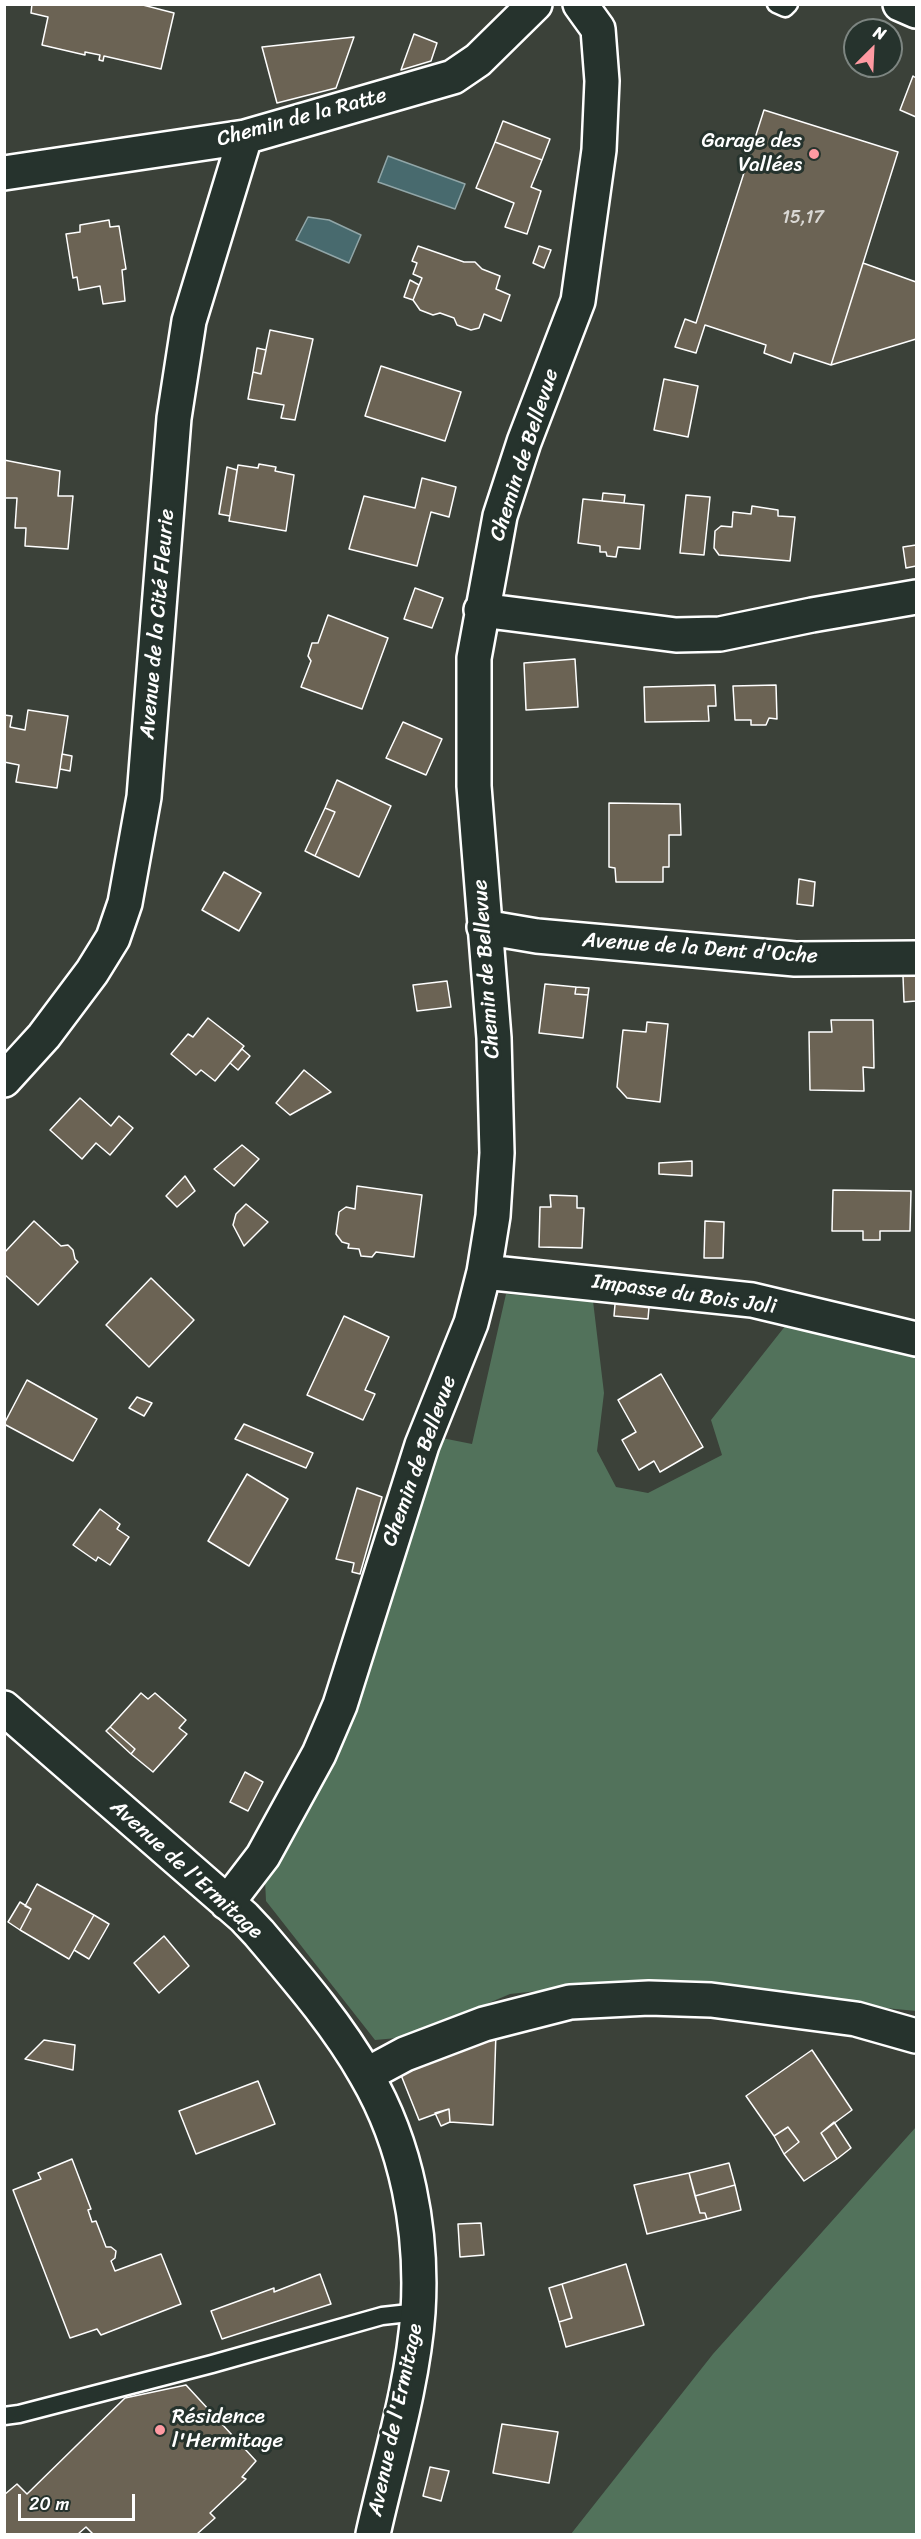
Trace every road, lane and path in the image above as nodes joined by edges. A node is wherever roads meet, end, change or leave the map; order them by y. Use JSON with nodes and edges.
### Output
{"nodes":[{"id":1,"x":535,"y":4,"type":"edge"},
{"id":2,"x":580,"y":4,"type":"edge"},
{"id":3,"x":776,"y":4,"type":"edge"},
{"id":4,"x":789,"y":4,"type":"edge"},
{"id":5,"x":900,"y":4,"type":"edge"},
{"id":6,"x":916,"y":11,"type":"edge"},
{"id":7,"x":245,"y":137,"type":"junction"},
{"id":8,"x":4,"y":173,"type":"edge"},
{"id":9,"x":916,"y":597,"type":"edge"},
{"id":10,"x":482,"y":610,"type":"junction"},
{"id":11,"x":484,"y":927,"type":"junction"},
{"id":12,"x":916,"y":958,"type":"edge"},
{"id":13,"x":4,"y":1080,"type":"edge"},
{"id":14,"x":484,"y":1272,"type":"junction"},
{"id":15,"x":916,"y":1339,"type":"edge"},
{"id":16,"x":4,"y":1708,"type":"edge"},
{"id":17,"x":227,"y":1903,"type":"junction"},
{"id":18,"x":916,"y":2036,"type":"edge"},
{"id":19,"x":366,"y":2075,"type":"junction"},
{"id":20,"x":418,"y":2312,"type":"junction"},
{"id":21,"x":4,"y":2415,"type":"edge"},
{"id":22,"x":372,"y":2535,"type":"edge"}],
"edges":[{"from":1,"to":7,"type":"street","name":"Chemin de la Ratte"},
{"from":2,"to":10,"type":"street","name":"Chemin de Bellevue"},
{"from":3,"to":4,"type":"lane"},
{"from":5,"to":6,"type":"street"},
{"from":7,"to":8,"type":"street","name":"Chemin de la Ratte"},
{"from":7,"to":13,"type":"street","name":"Avenue de la Cité Fleurie"},
{"from":9,"to":10,"type":"street"},
{"from":10,"to":11,"type":"street","name":"Chemin de Bellevue"},
{"from":11,"to":12,"type":"street","name":"Avenue de la Dent d'Oche"},
{"from":11,"to":14,"type":"street","name":"Chemin de Bellevue"},
{"from":14,"to":15,"type":"street","name":"Impasse du Bois Joli"},
{"from":14,"to":17,"type":"street","name":"Chemin de Bellevue"},
{"from":16,"to":17,"type":"street","name":"Avenue de l'Ermitage"},
{"from":17,"to":19,"type":"street","name":"Avenue de l'Ermitage"},
{"from":18,"to":19,"type":"street"},
{"from":19,"to":20,"type":"street","name":"Avenue de l'Ermitage"},
{"from":20,"to":21,"type":"lane"},
{"from":20,"to":22,"type":"street","name":"Avenue de l'Ermitage"}]}
